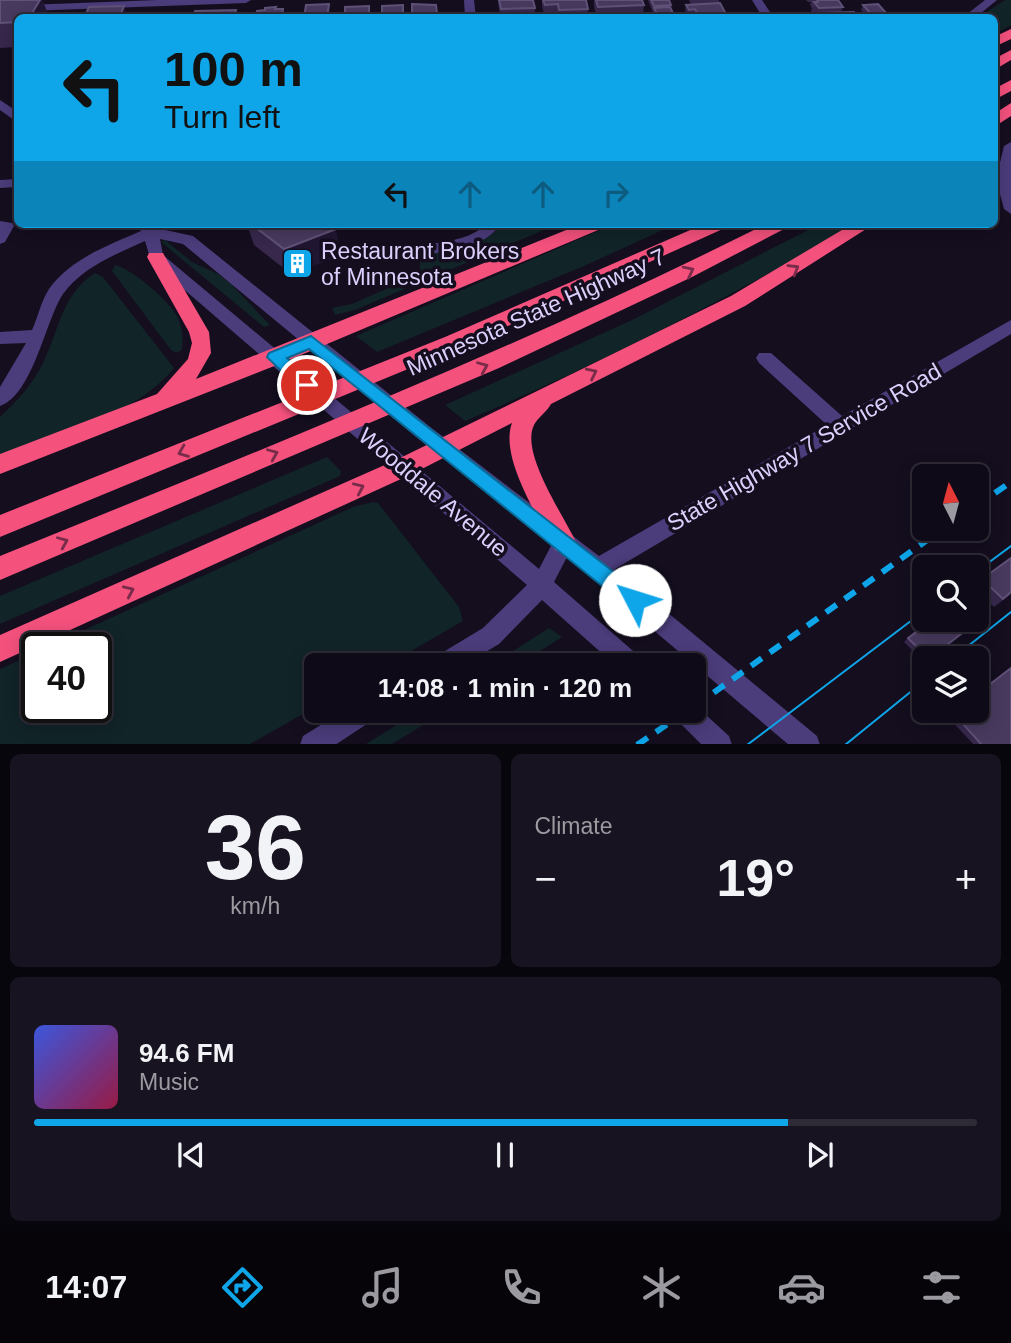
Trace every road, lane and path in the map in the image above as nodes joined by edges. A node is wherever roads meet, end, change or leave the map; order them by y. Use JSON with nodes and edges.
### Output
{"nodes":[{"id":1,"x":246,"y":0,"type":"edge"},
{"id":2,"x":992,"y":0,"type":"edge"},
{"id":3,"x":171,"y":2,"type":"edge"},
{"id":4,"x":0,"y":9,"type":"edge"},
{"id":5,"x":973,"y":14,"type":"edge"},
{"id":6,"x":0,"y":104,"type":"edge"},
{"id":7,"x":14,"y":116,"type":"edge"},
{"id":8,"x":1011,"y":146,"type":"edge"},
{"id":9,"x":1011,"y":209,"type":"edge"},
{"id":10,"x":0,"y":226,"type":"edge"},
{"id":11,"x":147,"y":228,"type":"edge"},
{"id":12,"x":492,"y":228,"type":"edge"},
{"id":13,"x":587,"y":228,"type":"edge"},
{"id":14,"x":710,"y":228,"type":"edge"},
{"id":15,"x":772,"y":228,"type":"edge"},
{"id":16,"x":858,"y":228,"type":"edge"},
{"id":17,"x":0,"y":239,"type":"edge"},
{"id":18,"x":367,"y":251,"type":"dead end"},
{"id":19,"x":156,"y":257,"type":"junction"},
{"id":20,"x":1011,"y":326,"type":"edge"},
{"id":21,"x":38,"y":336,"type":"junction"},
{"id":22,"x":0,"y":338,"type":"edge"},
{"id":23,"x":311,"y":342,"type":"junction"},
{"id":24,"x":765,"y":358,"type":"dead end"},
{"id":25,"x":283,"y":364,"type":"junction"},
{"id":26,"x":555,"y":391,"type":"junction"},
{"id":27,"x":0,"y":399,"type":"edge"},
{"id":28,"x":159,"y":402,"type":"junction"},
{"id":29,"x":841,"y":426,"type":"junction"},
{"id":30,"x":443,"y":447,"type":"junction"},
{"id":31,"x":0,"y":464,"type":"edge"},
{"id":32,"x":404,"y":467,"type":"junction"},
{"id":33,"x":0,"y":526,"type":"edge"},
{"id":34,"x":564,"y":542,"type":"junction"},
{"id":35,"x":0,"y":568,"type":"edge"},
{"id":36,"x":597,"y":568,"type":"junction"},
{"id":37,"x":542,"y":584,"type":"junction"},
{"id":38,"x":0,"y":649,"type":"edge"},
{"id":39,"x":463,"y":653,"type":"edge"},
{"id":40,"x":619,"y":653,"type":"edge"},
{"id":41,"x":347,"y":723,"type":"edge"},
{"id":42,"x":697,"y":723,"type":"edge"},
{"id":43,"x":312,"y":744,"type":"edge"},
{"id":44,"x":720,"y":744,"type":"edge"},
{"id":45,"x":808,"y":744,"type":"edge"}],
"edges":[{"from":1,"to":3,"type":"street"},
{"from":2,"to":5,"type":"street"},
{"from":3,"to":4,"type":"street"},
{"from":6,"to":7,"type":"street"},
{"from":8,"to":9,"type":"street"},
{"from":10,"to":17,"type":"street"},
{"from":11,"to":19,"type":"street"},
{"from":11,"to":21,"type":"street"},
{"from":11,"to":23,"type":"street","name":"Wooddale Avenue"},
{"from":12,"to":18,"type":"street"},
{"from":13,"to":23,"type":"highway"},
{"from":14,"to":33,"type":"highway","name":"Minnesota State Highway 7","one_way":true},
{"from":35,"to":15,"type":"highway","name":"Minnesota State Highway 7","one_way":true},
{"from":26,"to":16,"type":"highway","one_way":true},
{"from":19,"to":25,"type":"street","name":"Wooddale Avenue"},
{"from":19,"to":28,"type":"highway"},
{"from":20,"to":29,"type":"street","name":"State Highway 7 Service Road"},
{"from":21,"to":22,"type":"street"},
{"from":21,"to":27,"type":"street"},
{"from":23,"to":25,"type":"highway"},
{"from":23,"to":30,"type":"street","name":"Wooddale Avenue"},
{"from":24,"to":29,"type":"street"},
{"from":25,"to":28,"type":"highway"},
{"from":25,"to":32,"type":"street","name":"Wooddale Avenue"},
{"from":26,"to":30,"type":"highway"},
{"from":26,"to":34,"type":"highway"},
{"from":28,"to":31,"type":"highway"},
{"from":29,"to":36,"type":"street","name":"State Highway 7 Service Road"},
{"from":30,"to":32,"type":"highway"},
{"from":30,"to":34,"type":"street","name":"Wooddale Avenue"},
{"from":32,"to":37,"type":"street","name":"Wooddale Avenue"},
{"from":38,"to":32,"type":"highway","one_way":true},
{"from":34,"to":36,"type":"street","name":"Wooddale Avenue"},
{"from":34,"to":37,"type":"street"},
{"from":36,"to":45,"type":"street","name":"Wooddale Avenue"},
{"from":37,"to":39,"type":"street"},
{"from":37,"to":40,"type":"street","name":"Wooddale Avenue"},
{"from":41,"to":43,"type":"street"},
{"from":42,"to":44,"type":"street"}]}
